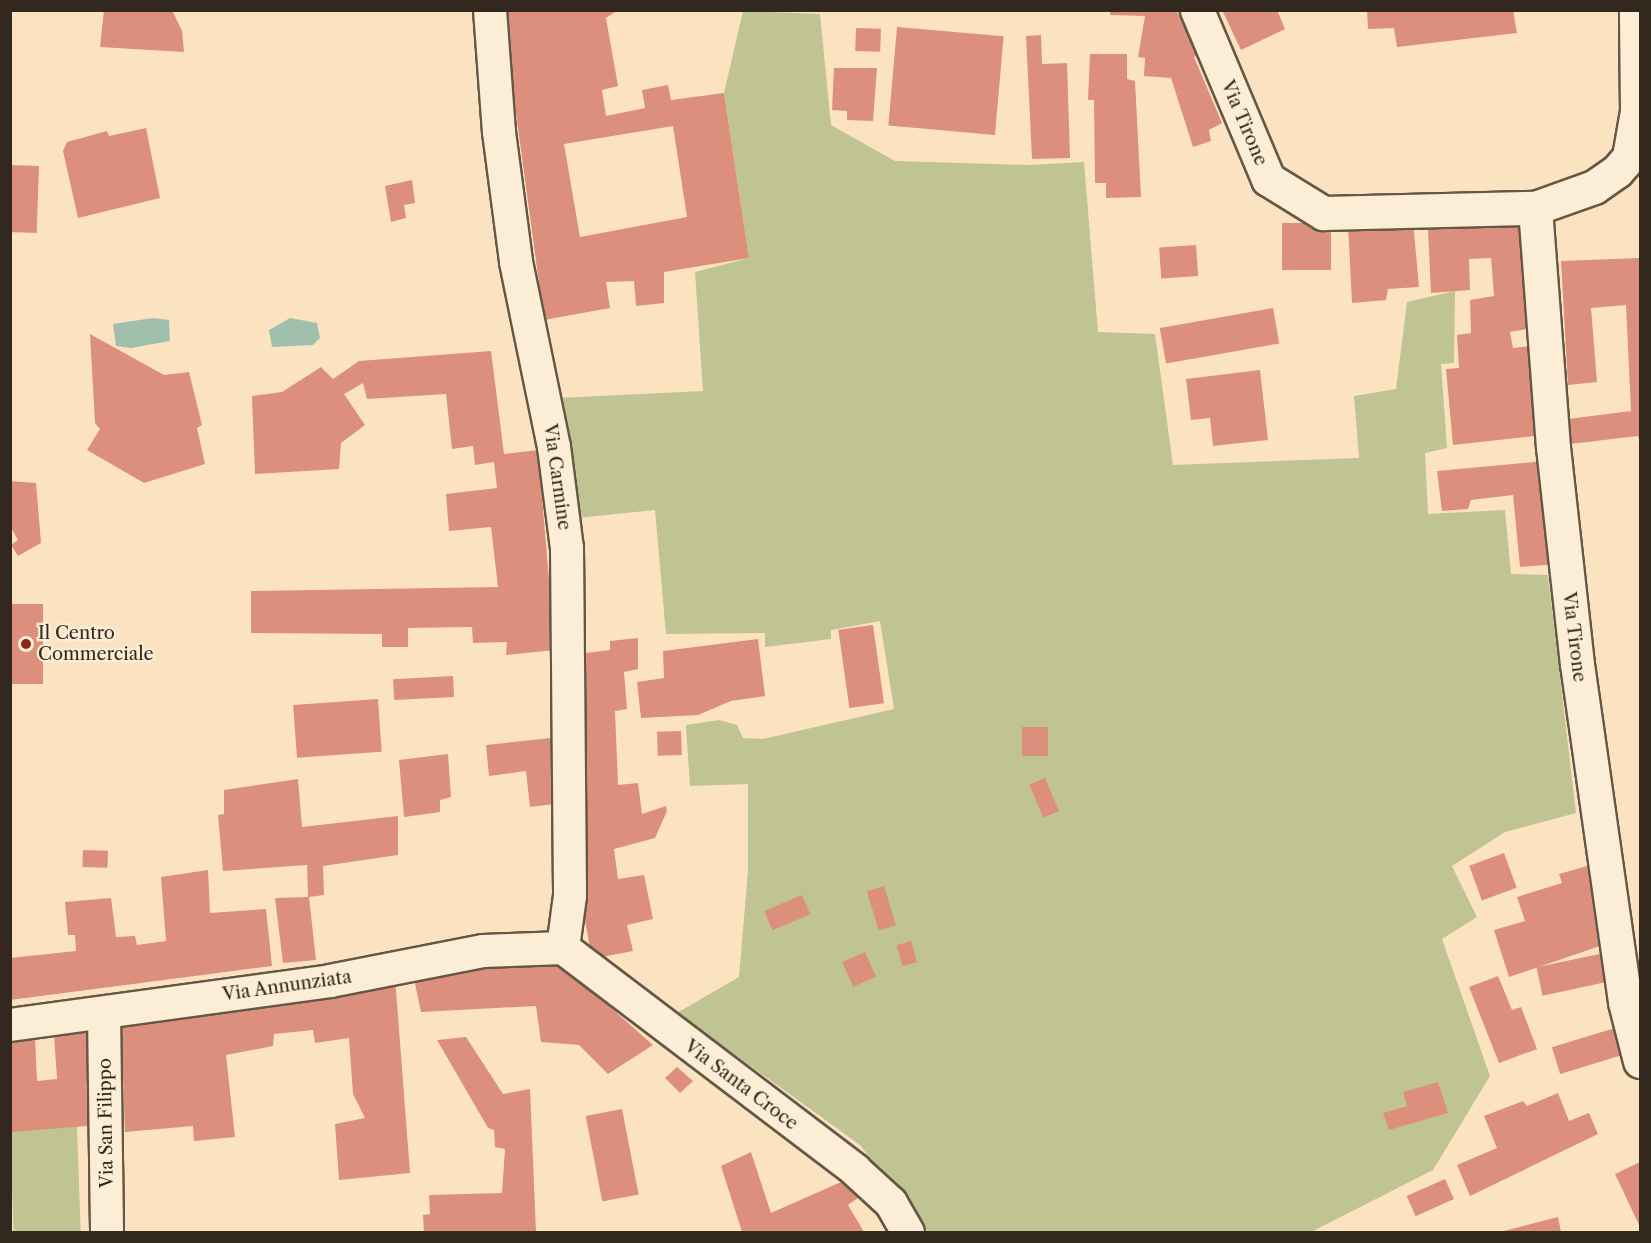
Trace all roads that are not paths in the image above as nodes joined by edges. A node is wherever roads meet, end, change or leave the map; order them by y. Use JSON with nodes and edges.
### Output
{"nodes":[{"id":1,"x":490,"y":10,"type":"edge"},
{"id":2,"x":1197,"y":10,"type":"edge"},
{"id":3,"x":1636,"y":10,"type":"edge"},
{"id":4,"x":1534,"y":208,"type":"junction"},
{"id":5,"x":563,"y":948,"type":"junction"},
{"id":6,"x":104,"y":1014,"type":"junction"},
{"id":7,"x":10,"y":1025,"type":"edge"},
{"id":8,"x":1641,"y":1061,"type":"edge"},
{"id":9,"x":107,"y":1233,"type":"edge"},
{"id":10,"x":908,"y":1233,"type":"edge"}],
"edges":[{"from":1,"to":5,"type":"street","name":"Via Carmine"},
{"from":2,"to":4,"type":"street","name":"Via Tirone"},
{"from":3,"to":4,"type":"street","name":"Via Tirone"},
{"from":4,"to":8,"type":"street","name":"Via Tirone"},
{"from":5,"to":6,"type":"street","name":"Via Annunziata"},
{"from":5,"to":10,"type":"street","name":"Via Santa Croce"},
{"from":6,"to":7,"type":"street","name":"Via Annunziata"},
{"from":6,"to":9,"type":"street","name":"Via San Filippo"}]}
